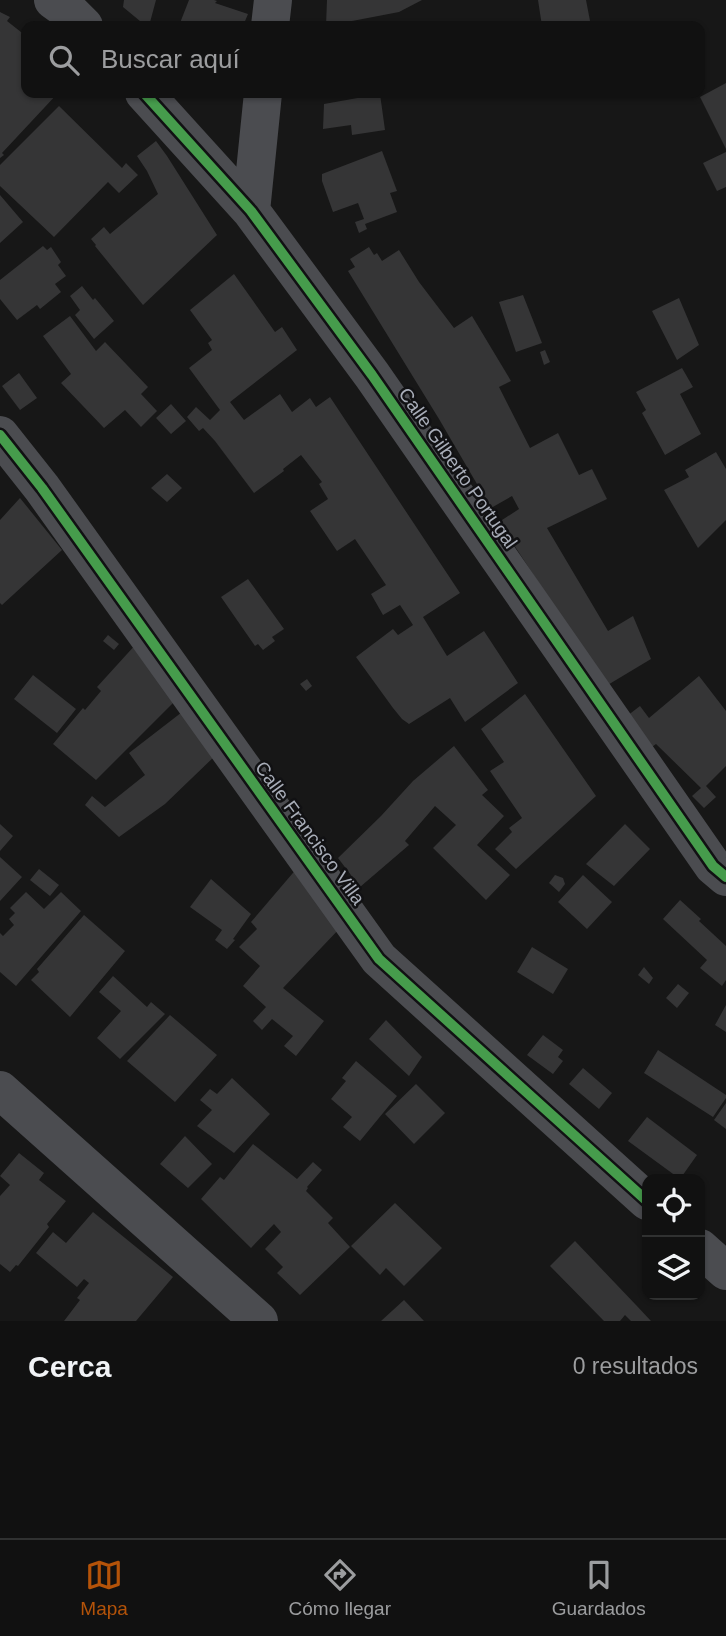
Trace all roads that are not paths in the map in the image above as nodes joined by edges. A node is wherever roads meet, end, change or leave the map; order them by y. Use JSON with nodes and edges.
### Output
{"nodes":[{"id":1,"x":53,"y":0,"type":"edge"},
{"id":2,"x":273,"y":0,"type":"edge"},
{"id":3,"x":79,"y":21,"type":"edge"},
{"id":4,"x":271,"y":21,"type":"edge"},
{"id":5,"x":149,"y":98,"type":"edge"},
{"id":6,"x":262,"y":98,"type":"edge"},
{"id":7,"x":251,"y":211,"type":"junction"},
{"id":8,"x":0,"y":435,"type":"edge"},
{"id":9,"x":726,"y":877,"type":"edge"},
{"id":10,"x":0,"y":1090,"type":"edge"},
{"id":11,"x":642,"y":1196,"type":"edge"},
{"id":12,"x":705,"y":1252,"type":"edge"},
{"id":13,"x":726,"y":1271,"type":"edge"},
{"id":14,"x":259,"y":1321,"type":"edge"}],
"edges":[{"from":1,"to":3,"type":"street"},
{"from":2,"to":4,"type":"street"},
{"from":5,"to":7,"type":"street","name":"Calle Gilberto Portugal"},
{"from":6,"to":7,"type":"street"},
{"from":7,"to":9,"type":"street","name":"Calle Gilberto Portugal"},
{"from":8,"to":11,"type":"street","name":"Calle Francisco Villa"},
{"from":10,"to":14,"type":"street"},
{"from":12,"to":13,"type":"street"}]}
